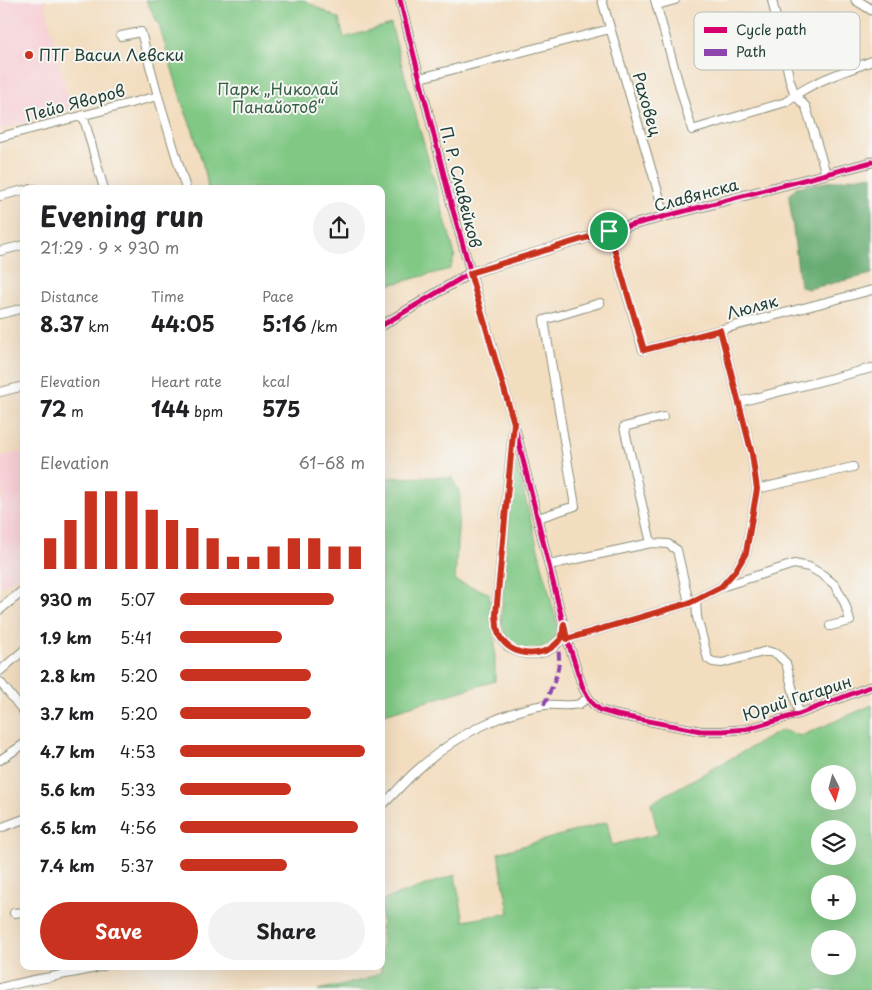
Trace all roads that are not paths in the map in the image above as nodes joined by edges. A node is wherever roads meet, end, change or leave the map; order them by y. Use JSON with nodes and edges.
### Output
{"nodes":[{"id":1,"x":400,"y":0,"type":"edge"},
{"id":2,"x":602,"y":0,"type":"edge"},
{"id":3,"x":675,"y":0,"type":"edge"},
{"id":4,"x":856,"y":0,"type":"edge"},
{"id":5,"x":656,"y":2,"type":"edge"},
{"id":6,"x":872,"y":10,"type":"edge"},
{"id":7,"x":610,"y":30,"type":"junction"},
{"id":8,"x":121,"y":36,"type":"dead end"},
{"id":9,"x":872,"y":61,"type":"edge"},
{"id":10,"x":860,"y":66,"type":"edge"},
{"id":11,"x":788,"y":70,"type":"edge"},
{"id":12,"x":848,"y":70,"type":"edge"},
{"id":13,"x":420,"y":78,"type":"junction"},
{"id":14,"x":795,"y":95,"type":"junction"},
{"id":15,"x":158,"y":96,"type":"junction"},
{"id":16,"x":83,"y":115,"type":"junction"},
{"id":17,"x":0,"y":137,"type":"edge"},
{"id":18,"x":872,"y":162,"type":"edge"},
{"id":19,"x":826,"y":174,"type":"junction"},
{"id":20,"x":103,"y":185,"type":"edge"},
{"id":21,"x":185,"y":185,"type":"edge"},
{"id":22,"x":20,"y":191,"type":"edge"},
{"id":23,"x":0,"y":196,"type":"edge"},
{"id":24,"x":665,"y":216,"type":"junction"},
{"id":25,"x":609,"y":231,"type":"junction"},
{"id":26,"x":20,"y":246,"type":"edge"},
{"id":27,"x":0,"y":251,"type":"edge"},
{"id":28,"x":470,"y":273,"type":"junction"},
{"id":29,"x":872,"y":290,"type":"edge"},
{"id":30,"x":600,"y":303,"type":"dead end"},
{"id":31,"x":20,"y":309,"type":"edge"},
{"id":32,"x":0,"y":314,"type":"edge"},
{"id":33,"x":385,"y":324,"type":"edge"},
{"id":34,"x":720,"y":330,"type":"junction"},
{"id":35,"x":872,"y":368,"type":"edge"},
{"id":36,"x":20,"y":387,"type":"edge"},
{"id":37,"x":0,"y":392,"type":"edge"},
{"id":38,"x":739,"y":402,"type":"junction"},
{"id":39,"x":663,"y":417,"type":"dead end"},
{"id":40,"x":514,"y":423,"type":"junction"},
{"id":41,"x":853,"y":467,"type":"dead end"},
{"id":42,"x":757,"y":489,"type":"junction"},
{"id":43,"x":538,"y":518,"type":"junction"},
{"id":44,"x":651,"y":543,"type":"junction"},
{"id":45,"x":549,"y":565,"type":"junction"},
{"id":46,"x":721,"y":587,"type":"junction"},
{"id":47,"x":20,"y":593,"type":"edge"},
{"id":48,"x":692,"y":601,"type":"junction"},
{"id":49,"x":0,"y":609,"type":"edge"},
{"id":50,"x":564,"y":624,"type":"junction"},
{"id":51,"x":830,"y":626,"type":"dead end"},
{"id":52,"x":567,"y":639,"type":"junction"},
{"id":53,"x":20,"y":654,"type":"edge"},
{"id":54,"x":0,"y":671,"type":"edge"},
{"id":55,"x":0,"y":682,"type":"edge"},
{"id":56,"x":872,"y":686,"type":"edge"},
{"id":57,"x":588,"y":697,"type":"junction"},
{"id":58,"x":20,"y":707,"type":"edge"},
{"id":59,"x":799,"y":714,"type":"junction"},
{"id":60,"x":20,"y":747,"type":"edge"},
{"id":61,"x":0,"y":760,"type":"edge"},
{"id":62,"x":385,"y":803,"type":"edge"},
{"id":63,"x":20,"y":820,"type":"edge"},
{"id":64,"x":0,"y":828,"type":"edge"},
{"id":65,"x":20,"y":912,"type":"edge"},
{"id":66,"x":14,"y":913,"type":"dead end"},
{"id":67,"x":75,"y":970,"type":"edge"},
{"id":68,"x":0,"y":988,"type":"edge"}],
"edges":[{"from":1,"to":13,"type":"street","name":"П. Р. Славейков"},
{"from":2,"to":7,"type":"street","name":"Раховец"},
{"from":3,"to":5,"type":"street"},
{"from":4,"to":6,"type":"street"},
{"from":5,"to":14,"type":"street"},
{"from":7,"to":13,"type":"street"},
{"from":7,"to":24,"type":"street","name":"Раховец"},
{"from":8,"to":15,"type":"street"},
{"from":9,"to":10,"type":"street"},
{"from":11,"to":14,"type":"street"},
{"from":12,"to":14,"type":"street"},
{"from":13,"to":28,"type":"street","name":"П. Р. Славейков"},
{"from":14,"to":19,"type":"street"},
{"from":15,"to":16,"type":"street","name":"Пейо Яворов"},
{"from":15,"to":21,"type":"street"},
{"from":16,"to":17,"type":"street","name":"Пейо Яворов"},
{"from":16,"to":20,"type":"street"},
{"from":18,"to":19,"type":"street","name":"Славянска"},
{"from":19,"to":24,"type":"street","name":"Славянска"},
{"from":22,"to":23,"type":"street"},
{"from":24,"to":25,"type":"street","name":"Славянска"},
{"from":25,"to":28,"type":"street","name":"Славянска"},
{"from":25,"to":34,"type":"street","name":"Люляк"},
{"from":26,"to":27,"type":"street"},
{"from":28,"to":33,"type":"street","name":"Славянска"},
{"from":28,"to":40,"type":"street","name":"П. Р. Славейков"},
{"from":29,"to":34,"type":"street","name":"Люляк"},
{"from":30,"to":43,"type":"street"},
{"from":31,"to":32,"type":"street"},
{"from":34,"to":38,"type":"street"},
{"from":35,"to":38,"type":"street"},
{"from":36,"to":37,"type":"street"},
{"from":38,"to":42,"type":"street"},
{"from":39,"to":44,"type":"street"},
{"from":40,"to":43,"type":"street","name":"П. Р. Славейков"},
{"from":40,"to":50,"type":"street"},
{"from":41,"to":42,"type":"street"},
{"from":42,"to":46,"type":"street"},
{"from":43,"to":45,"type":"street","name":"П. Р. Славейков"},
{"from":44,"to":45,"type":"street"},
{"from":44,"to":48,"type":"street"},
{"from":45,"to":50,"type":"street","name":"П. Р. Славейков"},
{"from":46,"to":48,"type":"street"},
{"from":46,"to":51,"type":"street"},
{"from":47,"to":49,"type":"street"},
{"from":48,"to":52,"type":"street"},
{"from":48,"to":59,"type":"street"},
{"from":50,"to":52,"type":"street","name":"П. Р. Славейков"},
{"from":52,"to":57,"type":"street","name":"П. Р. Славейков"},
{"from":53,"to":54,"type":"street"},
{"from":55,"to":58,"type":"street"},
{"from":56,"to":59,"type":"street","name":"Юрий Гагарин"},
{"from":57,"to":59,"type":"street","name":"Юрий Гагарин"},
{"from":57,"to":62,"type":"street"},
{"from":60,"to":61,"type":"street"},
{"from":63,"to":64,"type":"street"},
{"from":65,"to":66,"type":"street"},
{"from":67,"to":68,"type":"street"}]}
